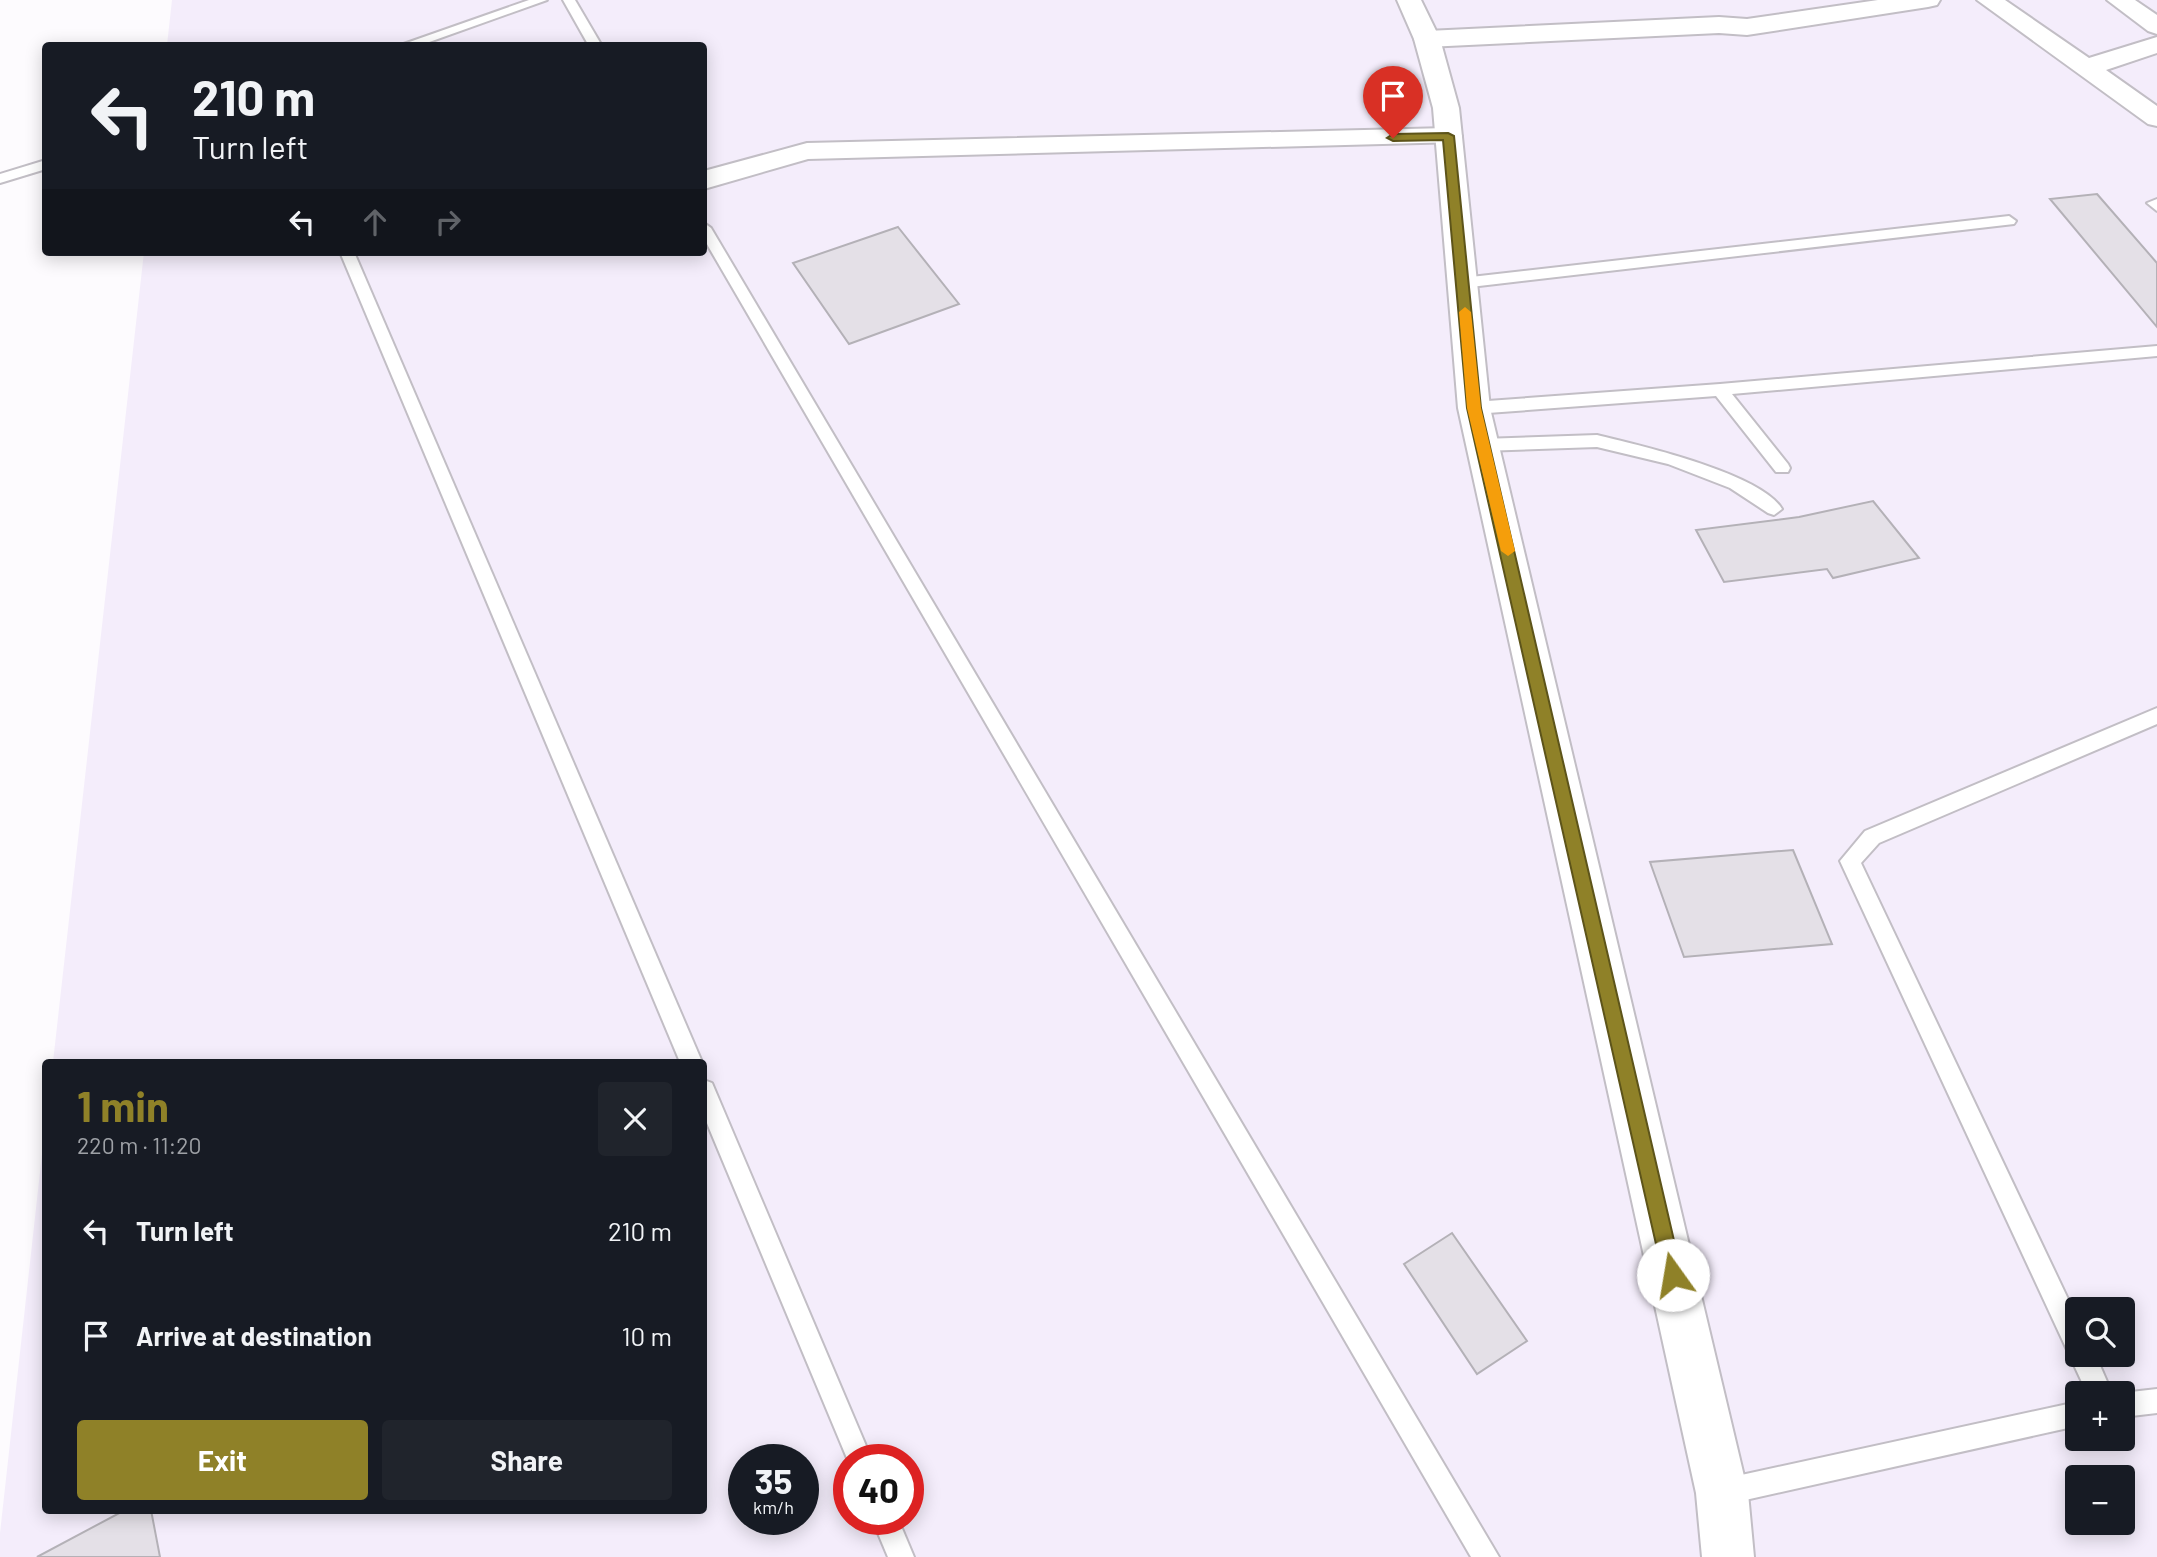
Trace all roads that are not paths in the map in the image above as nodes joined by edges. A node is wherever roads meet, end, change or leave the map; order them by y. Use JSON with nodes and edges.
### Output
{"nodes":[{"id":1,"x":541,"y":0,"type":"edge"},
{"id":2,"x":569,"y":0,"type":"edge"},
{"id":3,"x":1409,"y":0,"type":"edge"},
{"id":4,"x":1928,"y":0,"type":"edge"},
{"id":5,"x":1990,"y":0,"type":"edge"},
{"id":6,"x":2119,"y":0,"type":"edge"},
{"id":7,"x":2157,"y":26,"type":"edge"},
{"id":8,"x":1427,"y":39,"type":"junction"},
{"id":9,"x":416,"y":42,"type":"edge"},
{"id":10,"x":594,"y":42,"type":"edge"},
{"id":11,"x":2157,"y":45,"type":"edge"},
{"id":12,"x":2086,"y":68,"type":"junction"},
{"id":13,"x":2157,"y":118,"type":"edge"},
{"id":14,"x":1448,"y":136,"type":"junction"},
{"id":15,"x":42,"y":165,"type":"edge"},
{"id":16,"x":0,"y":179,"type":"edge"},
{"id":17,"x":707,"y":179,"type":"edge"},
{"id":18,"x":2009,"y":221,"type":"dead end"},
{"id":19,"x":707,"y":233,"type":"edge"},
{"id":20,"x":349,"y":256,"type":"edge"},
{"id":21,"x":1462,"y":283,"type":"junction"},
{"id":22,"x":2157,"y":351,"type":"edge"},
{"id":23,"x":1720,"y":390,"type":"junction"},
{"id":24,"x":1474,"y":408,"type":"junction"},
{"id":25,"x":1482,"y":445,"type":"junction"},
{"id":26,"x":1782,"y":468,"type":"dead end"},
{"id":27,"x":1774,"y":509,"type":"dead end"},
{"id":28,"x":2157,"y":716,"type":"edge"},
{"id":29,"x":690,"y":1059,"type":"edge"},
{"id":30,"x":707,"y":1098,"type":"edge"},
{"id":31,"x":2065,"y":1317,"type":"edge"},
{"id":32,"x":2157,"y":1401,"type":"edge"},
{"id":33,"x":2135,"y":1404,"type":"edge"},
{"id":34,"x":2065,"y":1417,"type":"edge"},
{"id":35,"x":853,"y":1444,"type":"edge"},
{"id":36,"x":1722,"y":1493,"type":"junction"},
{"id":37,"x":892,"y":1535,"type":"edge"},
{"id":38,"x":901,"y":1557,"type":"edge"},
{"id":39,"x":1486,"y":1557,"type":"edge"},
{"id":40,"x":1728,"y":1557,"type":"edge"}],
"edges":[{"from":1,"to":9,"type":"lane"},
{"from":2,"to":10,"type":"lane"},
{"from":3,"to":8,"type":"street"},
{"from":4,"to":8,"type":"street"},
{"from":5,"to":12,"type":"street"},
{"from":6,"to":7,"type":"street"},
{"from":8,"to":14,"type":"street"},
{"from":11,"to":12,"type":"street"},
{"from":12,"to":13,"type":"street"},
{"from":14,"to":17,"type":"street"},
{"from":14,"to":21,"type":"street"},
{"from":15,"to":16,"type":"lane"},
{"from":18,"to":21,"type":"lane"},
{"from":19,"to":39,"type":"lane"},
{"from":20,"to":29,"type":"lane"},
{"from":21,"to":24,"type":"street"},
{"from":22,"to":23,"type":"lane"},
{"from":23,"to":24,"type":"lane"},
{"from":23,"to":26,"type":"lane"},
{"from":24,"to":25,"type":"street"},
{"from":25,"to":27,"type":"lane"},
{"from":25,"to":36,"type":"street"},
{"from":28,"to":31,"type":"lane"},
{"from":30,"to":35,"type":"lane"},
{"from":32,"to":33,"type":"lane"},
{"from":34,"to":36,"type":"lane"},
{"from":36,"to":40,"type":"street"},
{"from":37,"to":38,"type":"lane"}]}
